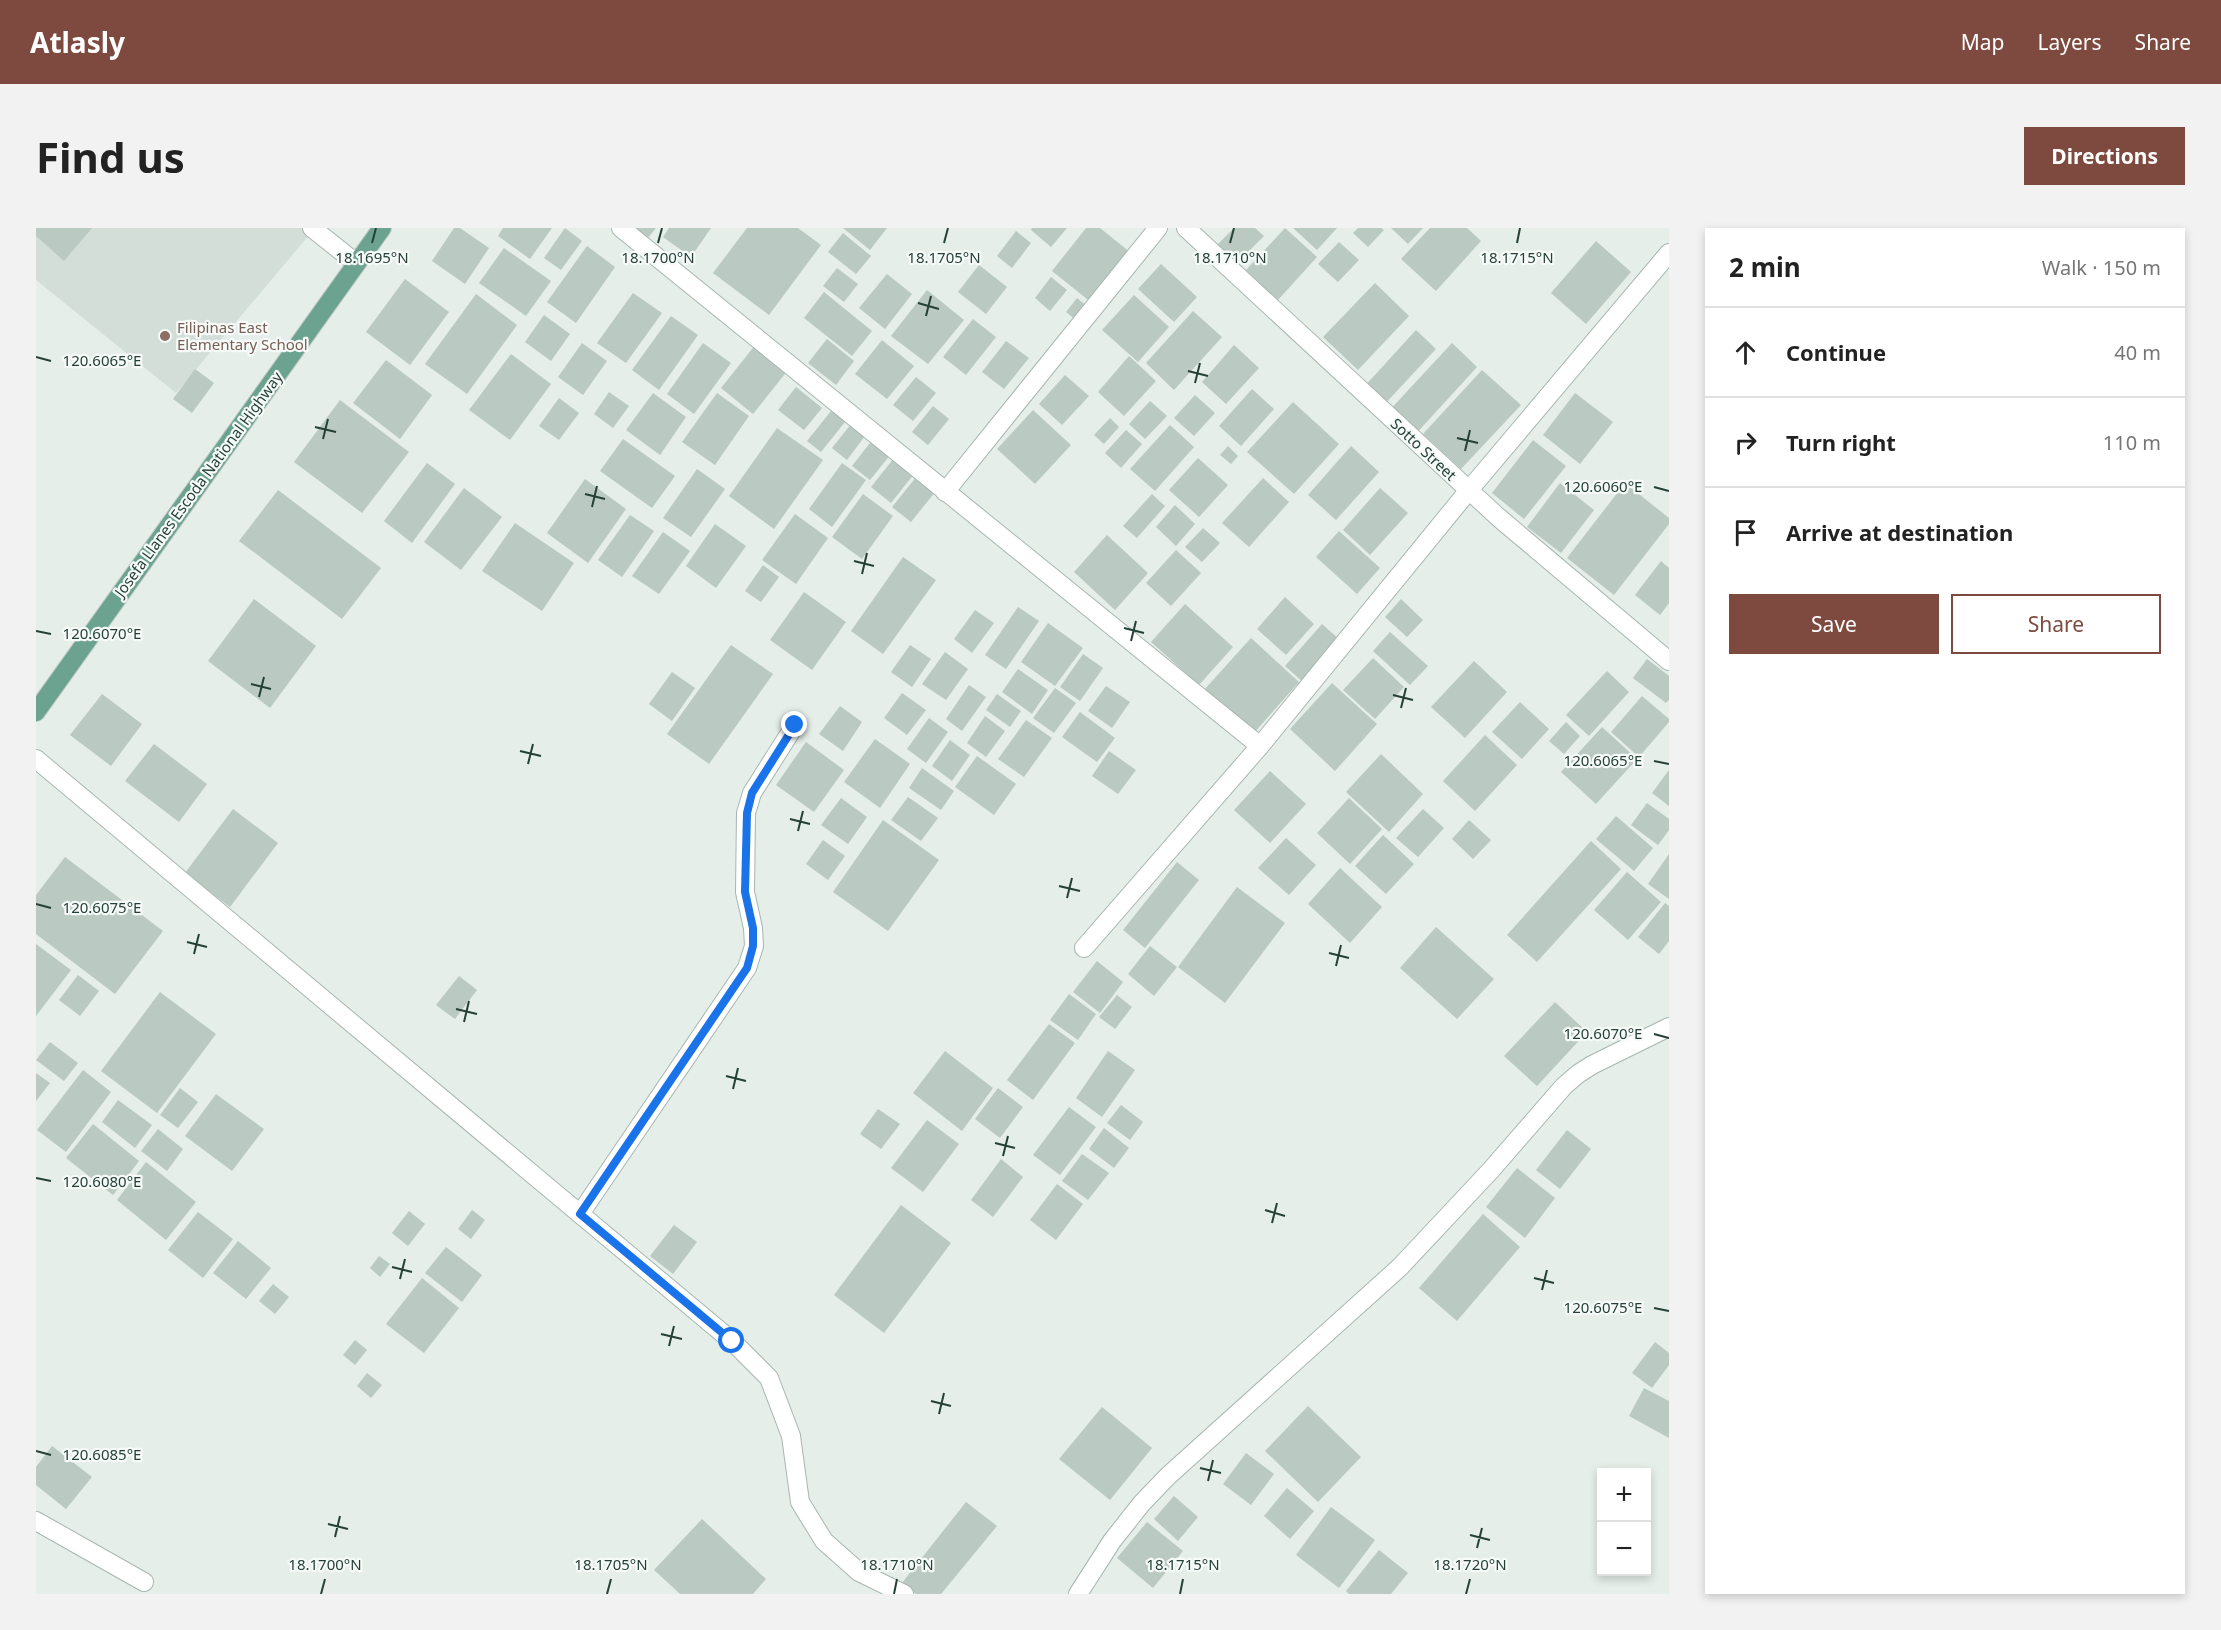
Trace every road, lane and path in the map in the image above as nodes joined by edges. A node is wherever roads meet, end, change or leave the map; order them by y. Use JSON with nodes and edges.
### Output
{"nodes":[{"id":1,"x":312,"y":228,"type":"edge"},
{"id":2,"x":382,"y":228,"type":"edge"},
{"id":3,"x":621,"y":228,"type":"edge"},
{"id":4,"x":1158,"y":228,"type":"edge"},
{"id":5,"x":1186,"y":228,"type":"edge"},
{"id":6,"x":1669,"y":252,"type":"edge"},
{"id":7,"x":356,"y":263,"type":"junction"},
{"id":8,"x":1469,"y":490,"type":"junction"},
{"id":9,"x":945,"y":492,"type":"junction"},
{"id":10,"x":1669,"y":661,"type":"edge"},
{"id":11,"x":36,"y":711,"type":"edge"},
{"id":12,"x":795,"y":725,"type":"dead end"},
{"id":13,"x":1260,"y":746,"type":"junction"},
{"id":14,"x":36,"y":759,"type":"edge"},
{"id":15,"x":1084,"y":948,"type":"dead end"},
{"id":16,"x":1669,"y":1027,"type":"edge"},
{"id":17,"x":580,"y":1214,"type":"junction"},
{"id":18,"x":36,"y":1521,"type":"edge"},
{"id":19,"x":144,"y":1582,"type":"dead end"},
{"id":20,"x":904,"y":1594,"type":"edge"},
{"id":21,"x":1078,"y":1594,"type":"edge"}],
"edges":[{"from":1,"to":7,"type":"street"},
{"from":2,"to":7,"type":"main road","name":"Josefa Llanes Escoda National Highway"},
{"from":3,"to":9,"type":"street"},
{"from":4,"to":9,"type":"street"},
{"from":5,"to":8,"type":"street","name":"Sotto Street"},
{"from":6,"to":8,"type":"street"},
{"from":7,"to":11,"type":"main road","name":"Josefa Llanes Escoda National Highway"},
{"from":8,"to":10,"type":"street","name":"Sotto Street"},
{"from":8,"to":13,"type":"street"},
{"from":9,"to":13,"type":"street"},
{"from":12,"to":17,"type":"street"},
{"from":13,"to":15,"type":"street"},
{"from":14,"to":17,"type":"street"},
{"from":16,"to":21,"type":"street"},
{"from":17,"to":20,"type":"street"},
{"from":18,"to":19,"type":"street"}]}
